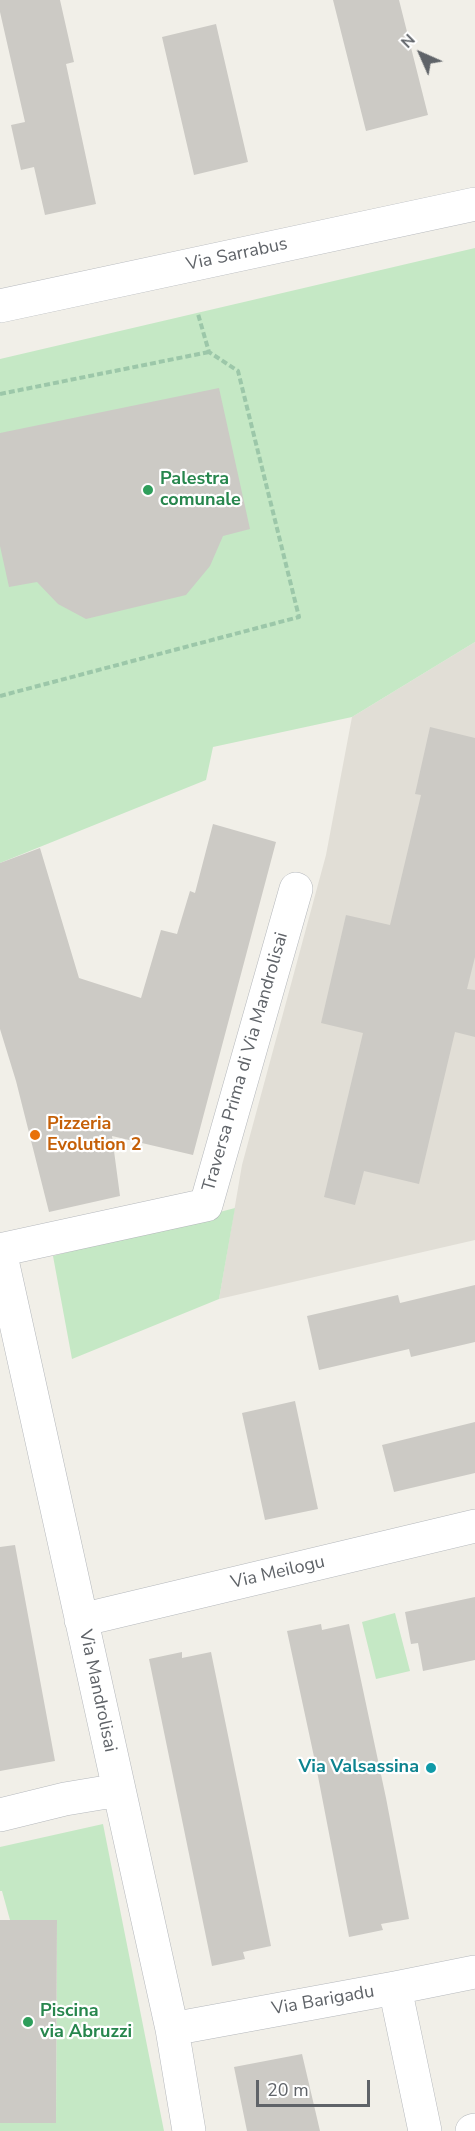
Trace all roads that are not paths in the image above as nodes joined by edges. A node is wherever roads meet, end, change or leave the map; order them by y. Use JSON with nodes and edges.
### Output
{"nodes":[{"id":1,"x":475,"y":204,"type":"edge"},
{"id":2,"x":0,"y":306,"type":"edge"},
{"id":3,"x":296,"y":889,"type":"dead end"},
{"id":4,"x":0,"y":1250,"type":"edge"},
{"id":5,"x":475,"y":1526,"type":"edge"},
{"id":6,"x":81,"y":1620,"type":"junction"},
{"id":7,"x":119,"y":1790,"type":"junction"},
{"id":8,"x":0,"y":1815,"type":"edge"},
{"id":9,"x":475,"y":1972,"type":"edge"},
{"id":10,"x":395,"y":1988,"type":"junction"},
{"id":11,"x":171,"y":2029,"type":"junction"},
{"id":12,"x":189,"y":2131,"type":"edge"},
{"id":13,"x":425,"y":2131,"type":"edge"}],
"edges":[{"from":1,"to":2,"type":"street","name":"Via Sarrabus"},
{"from":3,"to":4,"type":"street","name":"Traversa Prima di Via Mandrolisai"},
{"from":4,"to":6,"type":"street","name":"Via Mandrolisai"},
{"from":5,"to":6,"type":"street","name":"Via Meilogu"},
{"from":6,"to":7,"type":"street","name":"Via Mandrolisai"},
{"from":7,"to":8,"type":"street"},
{"from":7,"to":11,"type":"street","name":"Via Mandrolisai"},
{"from":9,"to":10,"type":"street","name":"Via Barigadu"},
{"from":10,"to":11,"type":"street","name":"Via Barigadu"},
{"from":10,"to":13,"type":"street"},
{"from":11,"to":12,"type":"street","name":"Via Mandrolisai"}]}
